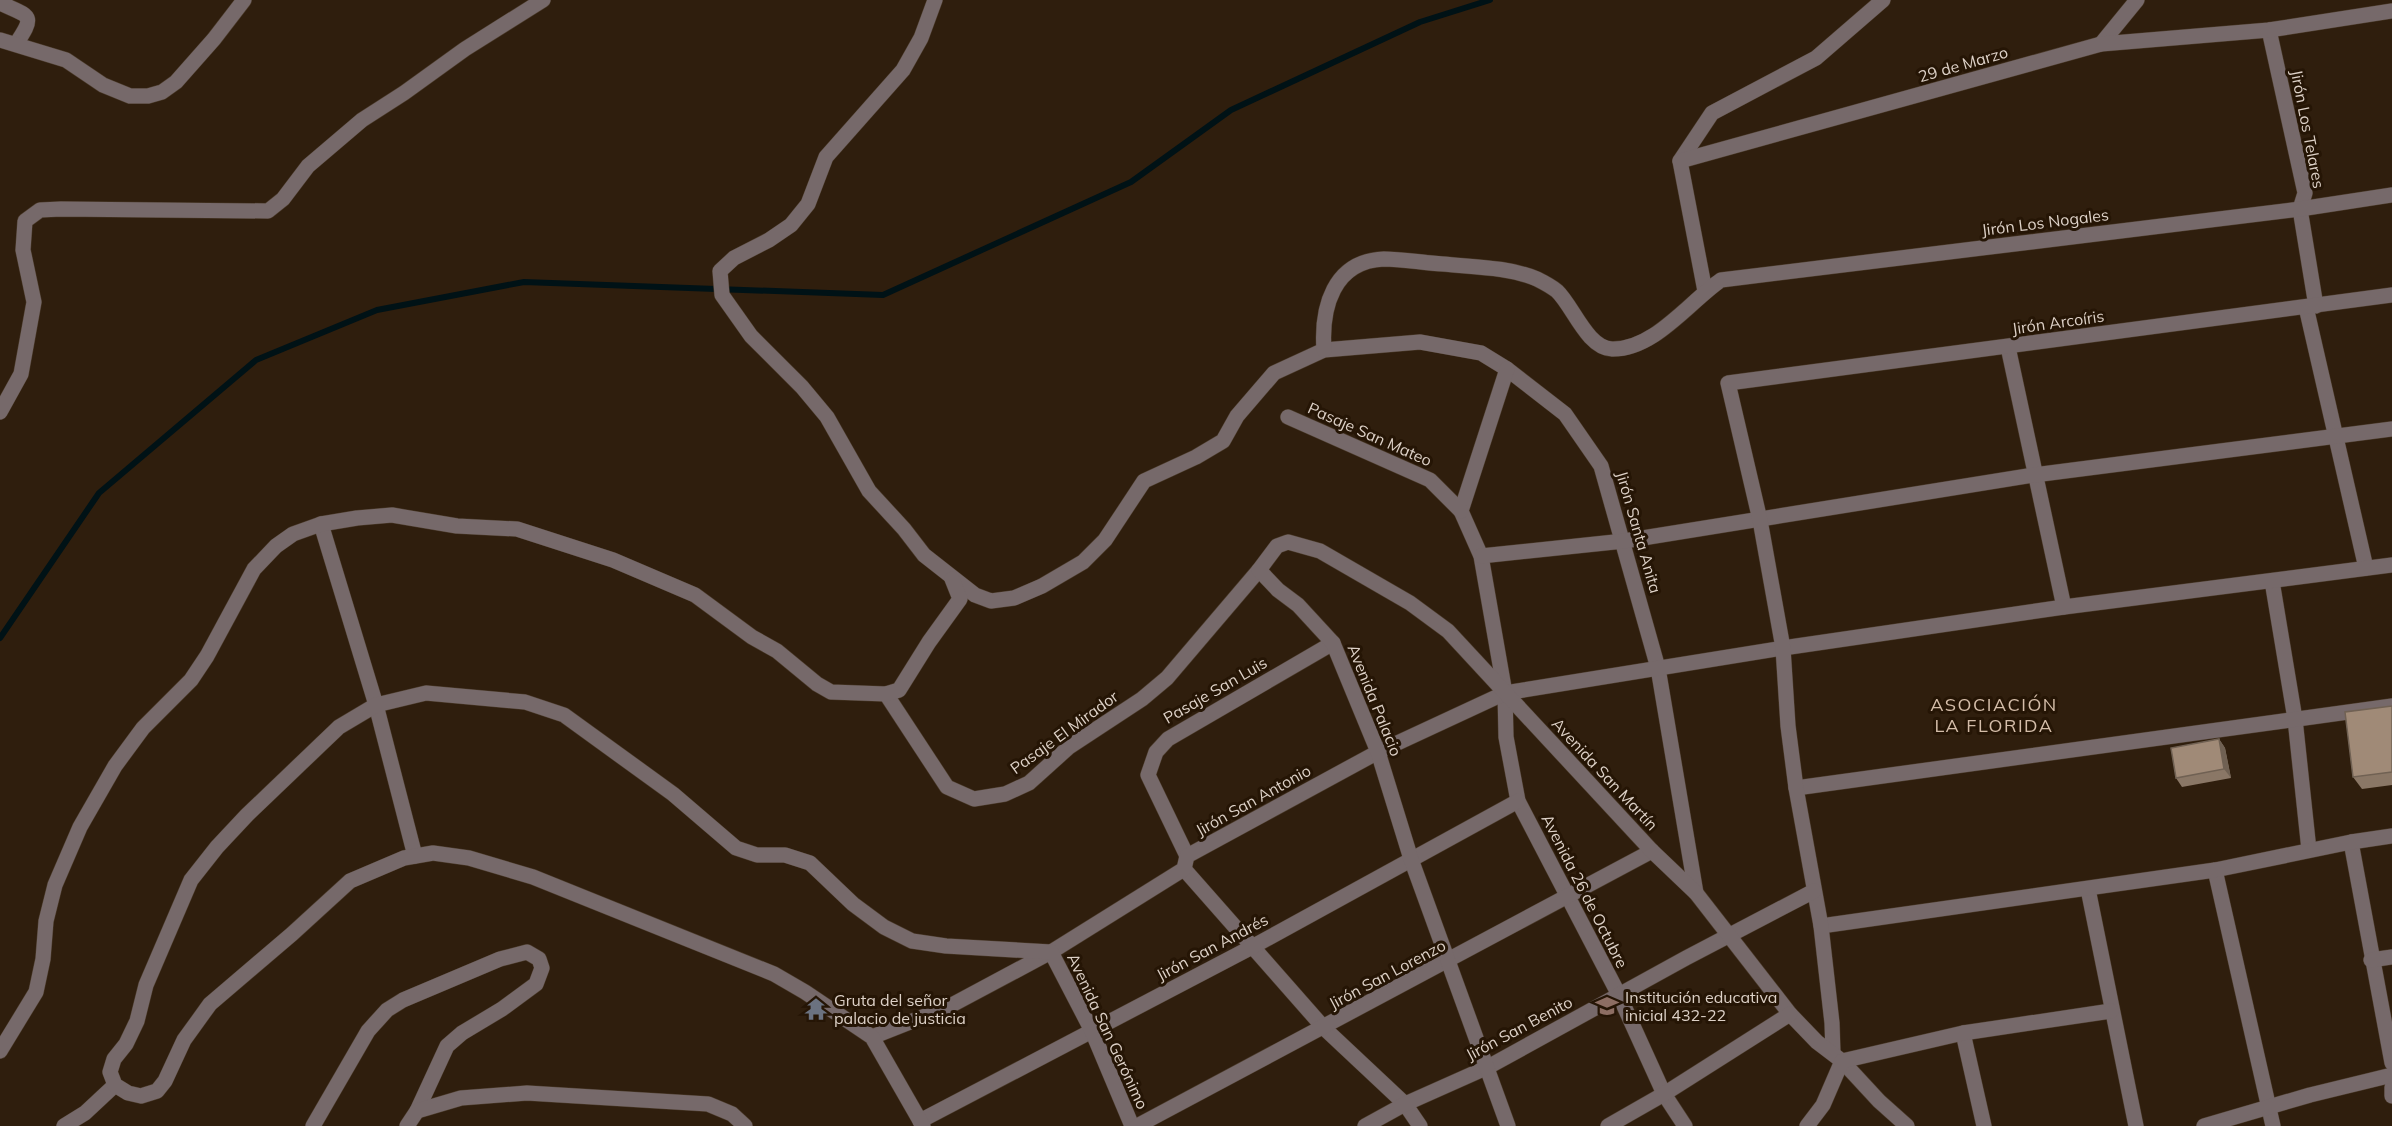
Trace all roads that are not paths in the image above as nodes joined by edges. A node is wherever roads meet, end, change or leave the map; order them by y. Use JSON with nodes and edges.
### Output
{"nodes":[{"id":1,"x":244,"y":0,"type":"edge"},
{"id":2,"x":543,"y":0,"type":"edge"},
{"id":3,"x":935,"y":0,"type":"edge"},
{"id":4,"x":1883,"y":0,"type":"edge"},
{"id":5,"x":2137,"y":0,"type":"edge"},
{"id":6,"x":0,"y":3,"type":"edge"},
{"id":7,"x":2392,"y":11,"type":"edge"},
{"id":8,"x":2269,"y":30,"type":"junction"},
{"id":9,"x":0,"y":40,"type":"edge"},
{"id":10,"x":16,"y":44,"type":"junction"},
{"id":11,"x":2101,"y":44,"type":"junction"},
{"id":12,"x":1680,"y":162,"type":"junction"},
{"id":13,"x":2392,"y":195,"type":"edge"},
{"id":14,"x":2300,"y":209,"type":"junction"},
{"id":15,"x":1705,"y":291,"type":"junction"},
{"id":16,"x":2392,"y":295,"type":"edge"},
{"id":17,"x":2311,"y":306,"type":"junction"},
{"id":18,"x":2008,"y":347,"type":"junction"},
{"id":19,"x":1324,"y":350,"type":"junction"},
{"id":20,"x":1507,"y":369,"type":"junction"},
{"id":21,"x":0,"y":412,"type":"edge"},
{"id":22,"x":1288,"y":417,"type":"dead end"},
{"id":23,"x":2392,"y":429,"type":"edge"},
{"id":24,"x":2335,"y":437,"type":"junction"},
{"id":25,"x":2034,"y":475,"type":"junction"},
{"id":26,"x":1461,"y":511,"type":"junction"},
{"id":27,"x":1761,"y":520,"type":"junction"},
{"id":28,"x":321,"y":524,"type":"junction"},
{"id":29,"x":1624,"y":541,"type":"junction"},
{"id":30,"x":1481,"y":556,"type":"junction"},
{"id":31,"x":2392,"y":565,"type":"edge"},
{"id":32,"x":2366,"y":568,"type":"junction"},
{"id":33,"x":1259,"y":570,"type":"junction"},
{"id":34,"x":951,"y":576,"type":"junction"},
{"id":35,"x":2272,"y":581,"type":"junction"},
{"id":36,"x":2064,"y":607,"type":"junction"},
{"id":37,"x":1333,"y":643,"type":"junction"},
{"id":38,"x":1783,"y":648,"type":"junction"},
{"id":39,"x":1658,"y":668,"type":"junction"},
{"id":40,"x":1505,"y":693,"type":"junction"},
{"id":41,"x":886,"y":694,"type":"junction"},
{"id":42,"x":376,"y":705,"type":"junction"},
{"id":43,"x":2392,"y":706,"type":"edge"},
{"id":44,"x":2295,"y":718,"type":"junction"},
{"id":45,"x":1378,"y":752,"type":"junction"},
{"id":46,"x":1796,"y":788,"type":"junction"},
{"id":47,"x":1518,"y":801,"type":"junction"},
{"id":48,"x":2392,"y":836,"type":"edge"},
{"id":49,"x":2351,"y":842,"type":"junction"},
{"id":50,"x":2309,"y":850,"type":"junction"},
{"id":51,"x":1652,"y":851,"type":"junction"},
{"id":52,"x":415,"y":856,"type":"junction"},
{"id":53,"x":1411,"y":860,"type":"junction"},
{"id":54,"x":1185,"y":862,"type":"junction"},
{"id":55,"x":2216,"y":870,"type":"junction"},
{"id":56,"x":2088,"y":889,"type":"junction"},
{"id":57,"x":1814,"y":891,"type":"junction"},
{"id":58,"x":1696,"y":893,"type":"junction"},
{"id":59,"x":1569,"y":897,"type":"junction"},
{"id":60,"x":1821,"y":926,"type":"junction"},
{"id":61,"x":1728,"y":935,"type":"junction"},
{"id":62,"x":1252,"y":947,"type":"junction"},
{"id":63,"x":1051,"y":952,"type":"junction"},
{"id":64,"x":2392,"y":957,"type":"edge"},
{"id":65,"x":2372,"y":960,"type":"junction"},
{"id":66,"x":1448,"y":961,"type":"junction"},
{"id":67,"x":1619,"y":995,"type":"junction"},
{"id":68,"x":2111,"y":1011,"type":"junction"},
{"id":69,"x":1790,"y":1014,"type":"junction"},
{"id":70,"x":1324,"y":1028,"type":"junction"},
{"id":71,"x":1092,"y":1031,"type":"junction"},
{"id":72,"x":1963,"y":1033,"type":"junction"},
{"id":73,"x":872,"y":1037,"type":"junction"},
{"id":74,"x":0,"y":1051,"type":"edge"},
{"id":75,"x":1837,"y":1057,"type":"junction"},
{"id":76,"x":2392,"y":1063,"type":"edge"},
{"id":77,"x":1488,"y":1067,"type":"junction"},
{"id":78,"x":2392,"y":1074,"type":"edge"},
{"id":79,"x":115,"y":1085,"type":"junction"},
{"id":80,"x":2392,"y":1087,"type":"edge"},
{"id":81,"x":1664,"y":1094,"type":"junction"},
{"id":82,"x":2392,"y":1096,"type":"edge"},
{"id":83,"x":1405,"y":1104,"type":"junction"},
{"id":84,"x":2270,"y":1107,"type":"junction"},
{"id":85,"x":417,"y":1111,"type":"junction"},
{"id":86,"x":922,"y":1123,"type":"edge"},
{"id":87,"x":64,"y":1126,"type":"edge"},
{"id":88,"x":313,"y":1126,"type":"edge"},
{"id":89,"x":407,"y":1126,"type":"edge"},
{"id":90,"x":745,"y":1126,"type":"edge"},
{"id":91,"x":1132,"y":1126,"type":"edge"},
{"id":92,"x":1137,"y":1126,"type":"edge"},
{"id":93,"x":1365,"y":1126,"type":"edge"},
{"id":94,"x":1420,"y":1126,"type":"edge"},
{"id":95,"x":1508,"y":1126,"type":"edge"},
{"id":96,"x":1608,"y":1126,"type":"edge"},
{"id":97,"x":1686,"y":1126,"type":"edge"},
{"id":98,"x":1807,"y":1126,"type":"edge"},
{"id":99,"x":1907,"y":1126,"type":"edge"},
{"id":100,"x":1984,"y":1126,"type":"edge"},
{"id":101,"x":2136,"y":1126,"type":"edge"},
{"id":102,"x":2204,"y":1126,"type":"edge"},
{"id":103,"x":2273,"y":1126,"type":"edge"}],
"edges":[{"from":1,"to":10,"type":"street"},
{"from":2,"to":21,"type":"street"},
{"from":3,"to":34,"type":"street","name":"Jirón Santa Anita"},
{"from":4,"to":12,"type":"street"},
{"from":5,"to":11,"type":"street"},
{"from":6,"to":10,"type":"street"},
{"from":7,"to":8,"type":"street","name":"29 de Marzo"},
{"from":8,"to":11,"type":"street","name":"29 de Marzo"},
{"from":8,"to":14,"type":"street","name":"Jirón Los Telares"},
{"from":9,"to":10,"type":"street"},
{"from":11,"to":12,"type":"street","name":"29 de Marzo"},
{"from":12,"to":15,"type":"street"},
{"from":13,"to":14,"type":"street","name":"Jirón Los Nogales"},
{"from":14,"to":15,"type":"street","name":"Jirón Los Nogales"},
{"from":14,"to":17,"type":"street","name":"Jirón Los Telares"},
{"from":15,"to":19,"type":"street","name":"Jirón Los Nogales"},
{"from":16,"to":17,"type":"street","name":"Jirón Arcoíris"},
{"from":17,"to":18,"type":"street","name":"Jirón Arcoíris"},
{"from":17,"to":24,"type":"street","name":"Jirón Los Telares"},
{"from":18,"to":25,"type":"street"},
{"from":18,"to":27,"type":"street","name":"Jirón Arcoíris"},
{"from":19,"to":20,"type":"street","name":"Jirón Santa Anita"},
{"from":19,"to":34,"type":"street","name":"Jirón Santa Anita"},
{"from":20,"to":26,"type":"street"},
{"from":20,"to":29,"type":"street","name":"Jirón Santa Anita"},
{"from":22,"to":26,"type":"street","name":"Pasaje San Mateo"},
{"from":23,"to":24,"type":"street"},
{"from":24,"to":25,"type":"street"},
{"from":24,"to":32,"type":"street","name":"Jirón Los Telares"},
{"from":25,"to":27,"type":"street"},
{"from":25,"to":36,"type":"street"},
{"from":26,"to":30,"type":"street"},
{"from":27,"to":29,"type":"street"},
{"from":27,"to":38,"type":"street"},
{"from":28,"to":41,"type":"street"},
{"from":28,"to":42,"type":"street"},
{"from":28,"to":74,"type":"street"},
{"from":29,"to":30,"type":"street"},
{"from":29,"to":39,"type":"street","name":"Jirón Santa Anita"},
{"from":30,"to":40,"type":"street"},
{"from":31,"to":32,"type":"street","name":"Jirón San Antonio"},
{"from":32,"to":35,"type":"street","name":"Jirón San Antonio"},
{"from":33,"to":37,"type":"street","name":"Avenida Palacio"},
{"from":33,"to":40,"type":"street"},
{"from":33,"to":41,"type":"street","name":"Pasaje El Mirador"},
{"from":34,"to":41,"type":"street"},
{"from":35,"to":36,"type":"street","name":"Jirón San Antonio"},
{"from":35,"to":44,"type":"street"},
{"from":36,"to":38,"type":"street","name":"Jirón San Antonio"},
{"from":37,"to":45,"type":"street","name":"Avenida Palacio"},
{"from":37,"to":54,"type":"street","name":"Pasaje San Luis"},
{"from":38,"to":39,"type":"street","name":"Jirón San Antonio"},
{"from":38,"to":46,"type":"street"},
{"from":39,"to":40,"type":"street","name":"Jirón San Antonio"},
{"from":39,"to":58,"type":"street","name":"Jirón Santa Anita"},
{"from":40,"to":45,"type":"street","name":"Jirón San Antonio"},
{"from":40,"to":47,"type":"street","name":"Avenida 26 de Octubre"},
{"from":40,"to":51,"type":"street","name":"Avenida San Martín"},
{"from":42,"to":52,"type":"street"},
{"from":42,"to":63,"type":"street"},
{"from":42,"to":79,"type":"street"},
{"from":43,"to":44,"type":"street"},
{"from":44,"to":46,"type":"street"},
{"from":44,"to":50,"type":"street"},
{"from":45,"to":53,"type":"street","name":"Avenida Palacio"},
{"from":45,"to":54,"type":"street","name":"Jirón San Antonio"},
{"from":46,"to":57,"type":"street"},
{"from":47,"to":53,"type":"street","name":"Jirón San Andrés"},
{"from":47,"to":59,"type":"street","name":"Avenida 26 de Octubre"},
{"from":48,"to":49,"type":"street"},
{"from":49,"to":50,"type":"street"},
{"from":49,"to":65,"type":"street"},
{"from":50,"to":55,"type":"street"},
{"from":51,"to":58,"type":"street","name":"Avenida San Martín"},
{"from":51,"to":59,"type":"street","name":"Jirón San Lorenzo"},
{"from":52,"to":73,"type":"street"},
{"from":52,"to":79,"type":"street"},
{"from":53,"to":62,"type":"street","name":"Jirón San Andrés"},
{"from":53,"to":66,"type":"street","name":"Avenida Palacio"},
{"from":54,"to":62,"type":"street","name":"Pasaje San Luis"},
{"from":54,"to":63,"type":"street","name":"Jirón San Antonio"},
{"from":55,"to":56,"type":"street"},
{"from":55,"to":84,"type":"street"},
{"from":56,"to":60,"type":"street"},
{"from":56,"to":68,"type":"street"},
{"from":57,"to":60,"type":"street"},
{"from":57,"to":61,"type":"street","name":"Jirón San Benito"},
{"from":58,"to":61,"type":"street","name":"Avenida San Martín"},
{"from":59,"to":66,"type":"street","name":"Jirón San Lorenzo"},
{"from":59,"to":67,"type":"street","name":"Avenida 26 de Octubre"},
{"from":60,"to":75,"type":"street"},
{"from":61,"to":67,"type":"street","name":"Jirón San Benito"},
{"from":61,"to":69,"type":"street","name":"Avenida San Martín"},
{"from":62,"to":70,"type":"street","name":"Pasaje San Luis"},
{"from":62,"to":71,"type":"street","name":"Jirón San Andrés"},
{"from":63,"to":71,"type":"street","name":"Avenida San Gerónimo"},
{"from":63,"to":73,"type":"street","name":"Jirón San Antonio"},
{"from":64,"to":65,"type":"street"},
{"from":65,"to":76,"type":"street"},
{"from":66,"to":70,"type":"street","name":"Jirón San Lorenzo"},
{"from":66,"to":77,"type":"street","name":"Avenida Palacio"},
{"from":67,"to":77,"type":"street","name":"Jirón San Benito"},
{"from":67,"to":81,"type":"street","name":"Avenida 26 de Octubre"},
{"from":68,"to":72,"type":"street"},
{"from":68,"to":101,"type":"street"},
{"from":69,"to":75,"type":"street","name":"Avenida San Martín"},
{"from":69,"to":81,"type":"street"},
{"from":70,"to":83,"type":"street","name":"Pasaje San Luis"},
{"from":70,"to":92,"type":"street","name":"Jirón San Lorenzo"},
{"from":71,"to":86,"type":"street","name":"Jirón San Andrés"},
{"from":71,"to":91,"type":"street","name":"Avenida San Gerónimo"},
{"from":72,"to":75,"type":"street"},
{"from":72,"to":100,"type":"street"},
{"from":73,"to":86,"type":"street"},
{"from":75,"to":98,"type":"street"},
{"from":75,"to":99,"type":"street","name":"Avenida San Martín"},
{"from":77,"to":83,"type":"street","name":"Jirón San Benito"},
{"from":77,"to":95,"type":"street","name":"Avenida Palacio"},
{"from":78,"to":84,"type":"street"},
{"from":79,"to":87,"type":"street"},
{"from":80,"to":82,"type":"street"},
{"from":81,"to":96,"type":"street"},
{"from":81,"to":97,"type":"street","name":"Avenida 26 de Octubre"},
{"from":83,"to":93,"type":"street","name":"Jirón San Benito"},
{"from":83,"to":94,"type":"street","name":"Pasaje San Luis"},
{"from":84,"to":102,"type":"street"},
{"from":84,"to":103,"type":"street"},
{"from":85,"to":88,"type":"street"},
{"from":85,"to":89,"type":"street"},
{"from":85,"to":90,"type":"street"}]}
